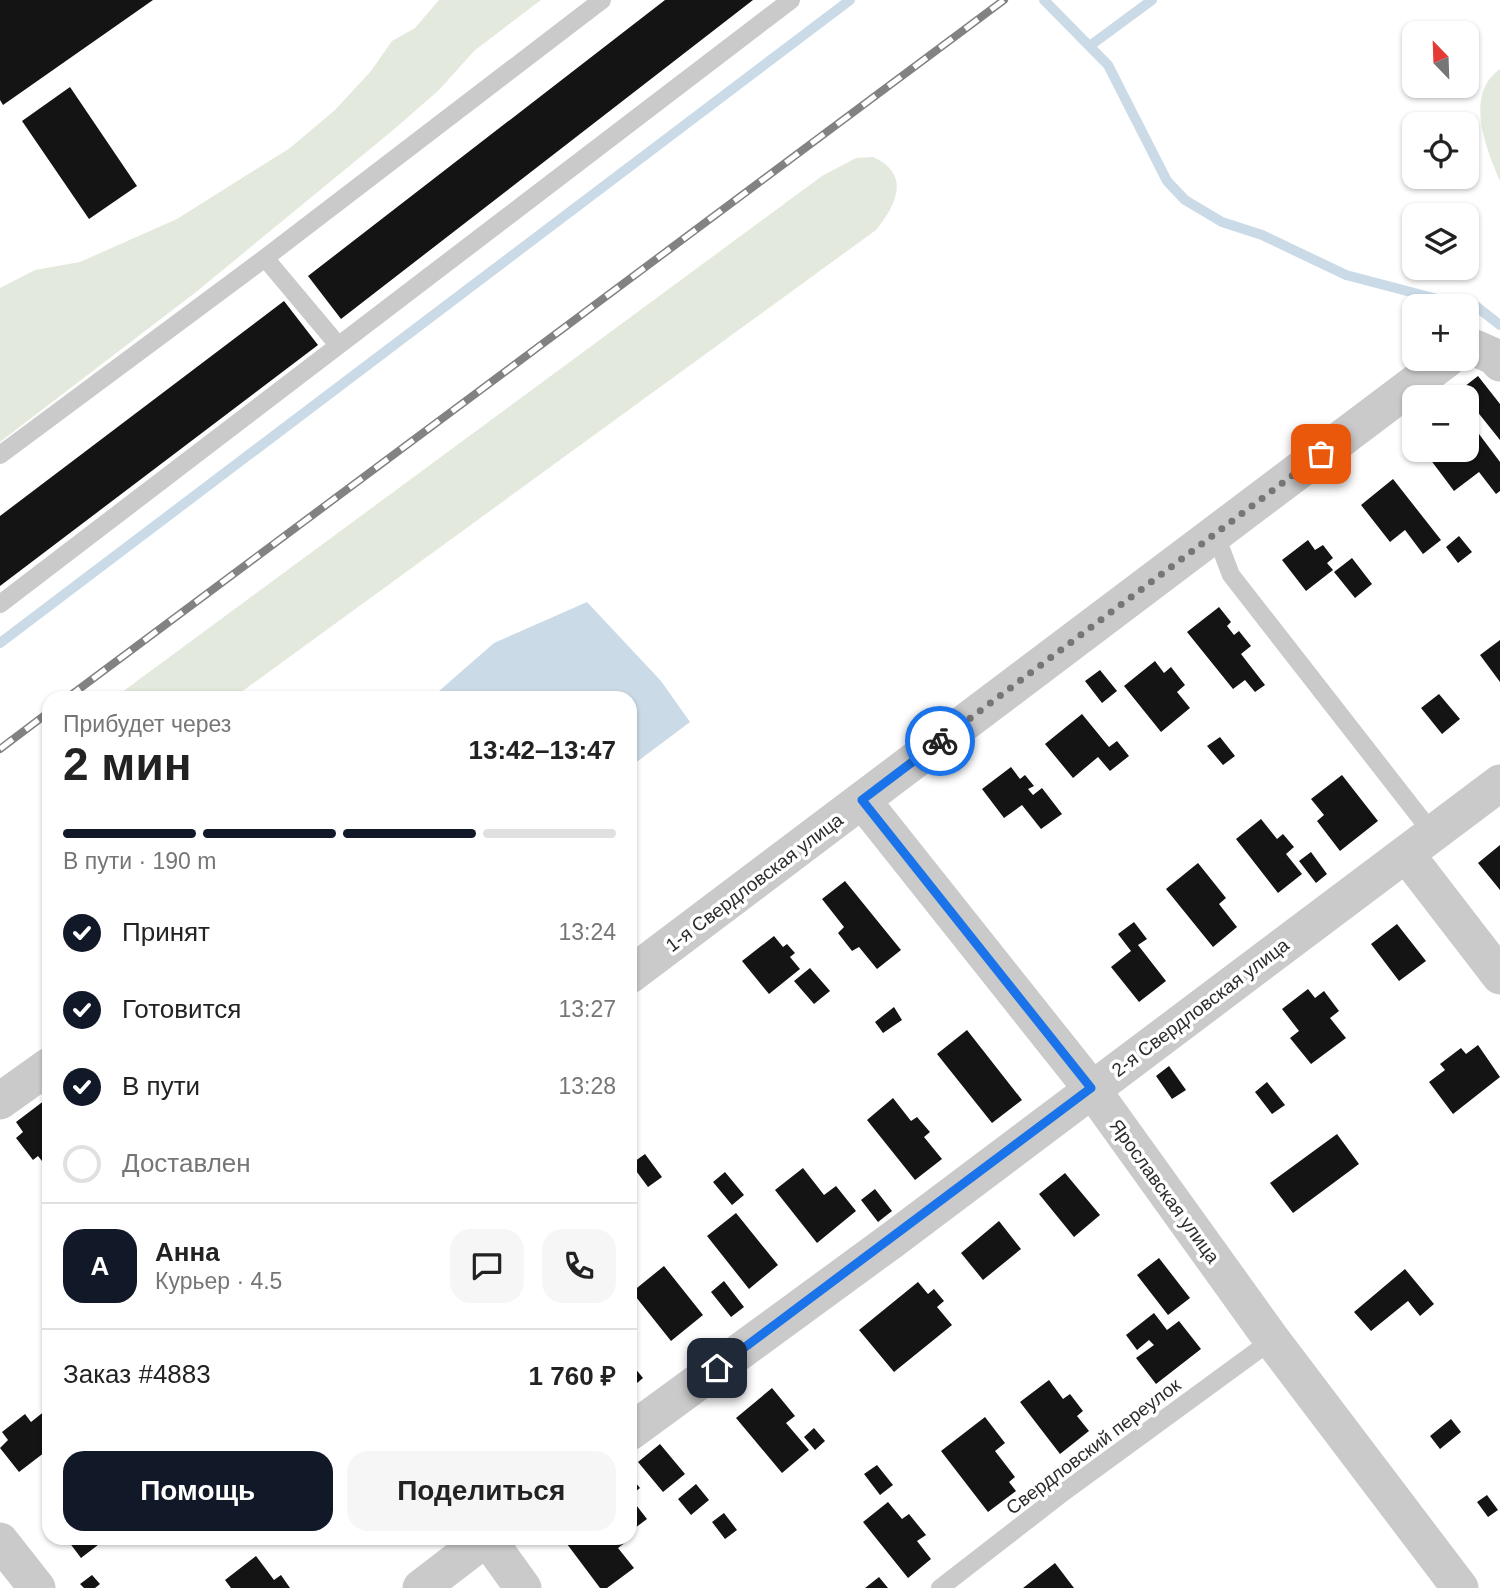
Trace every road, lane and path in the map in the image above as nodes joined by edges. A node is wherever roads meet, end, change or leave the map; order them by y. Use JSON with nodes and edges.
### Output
{"nodes":[{"id":1,"x":602,"y":0,"type":"edge"},
{"id":2,"x":791,"y":0,"type":"edge"},
{"id":3,"x":265,"y":258,"type":"junction"},
{"id":4,"x":338,"y":345,"type":"junction"},
{"id":5,"x":1449,"y":371,"type":"edge"},
{"id":6,"x":0,"y":455,"type":"edge"},
{"id":7,"x":1215,"y":533,"type":"junction"},
{"id":8,"x":0,"y":604,"type":"edge"},
{"id":9,"x":1500,"y":783,"type":"edge"},
{"id":10,"x":862,"y":800,"type":"junction"},
{"id":11,"x":1419,"y":844,"type":"junction"},
{"id":12,"x":637,"y":970,"type":"edge"},
{"id":13,"x":1500,"y":976,"type":"edge"},
{"id":14,"x":42,"y":1071,"type":"edge"},
{"id":15,"x":1091,"y":1088,"type":"junction"},
{"id":16,"x":0,"y":1101,"type":"edge"},
{"id":17,"x":1272,"y":1340,"type":"junction"},
{"id":18,"x":637,"y":1427,"type":"edge"},
{"id":19,"x":0,"y":1541,"type":"edge"},
{"id":20,"x":477,"y":1545,"type":"edge"},
{"id":21,"x":491,"y":1545,"type":"edge"},
{"id":22,"x":37,"y":1588,"type":"edge"},
{"id":23,"x":421,"y":1588,"type":"edge"},
{"id":24,"x":523,"y":1588,"type":"edge"},
{"id":25,"x":940,"y":1588,"type":"edge"},
{"id":26,"x":1460,"y":1588,"type":"edge"}],
"edges":[{"from":1,"to":3,"type":"lane"},
{"from":2,"to":4,"type":"lane"},
{"from":3,"to":4,"type":"lane"},
{"from":3,"to":6,"type":"lane"},
{"from":4,"to":8,"type":"lane"},
{"from":5,"to":7,"type":"street","name":"1-я Свердловская улица"},
{"from":7,"to":10,"type":"street","name":"1-я Свердловская улица"},
{"from":7,"to":11,"type":"lane"},
{"from":9,"to":11,"type":"street","name":"2-я Свердловская улица"},
{"from":10,"to":12,"type":"street","name":"1-я Свердловская улица"},
{"from":10,"to":15,"type":"street","name":"Ярославская улица"},
{"from":11,"to":13,"type":"street"},
{"from":11,"to":15,"type":"street","name":"2-я Свердловская улица"},
{"from":14,"to":16,"type":"street"},
{"from":15,"to":17,"type":"street","name":"Ярославская улица"},
{"from":15,"to":18,"type":"street","name":"2-я Свердловская улица"},
{"from":17,"to":25,"type":"lane","name":"Свердловский переулок"},
{"from":17,"to":26,"type":"street","name":"Ярославская улица"},
{"from":19,"to":22,"type":"street"},
{"from":20,"to":23,"type":"street"},
{"from":21,"to":24,"type":"street"}]}
